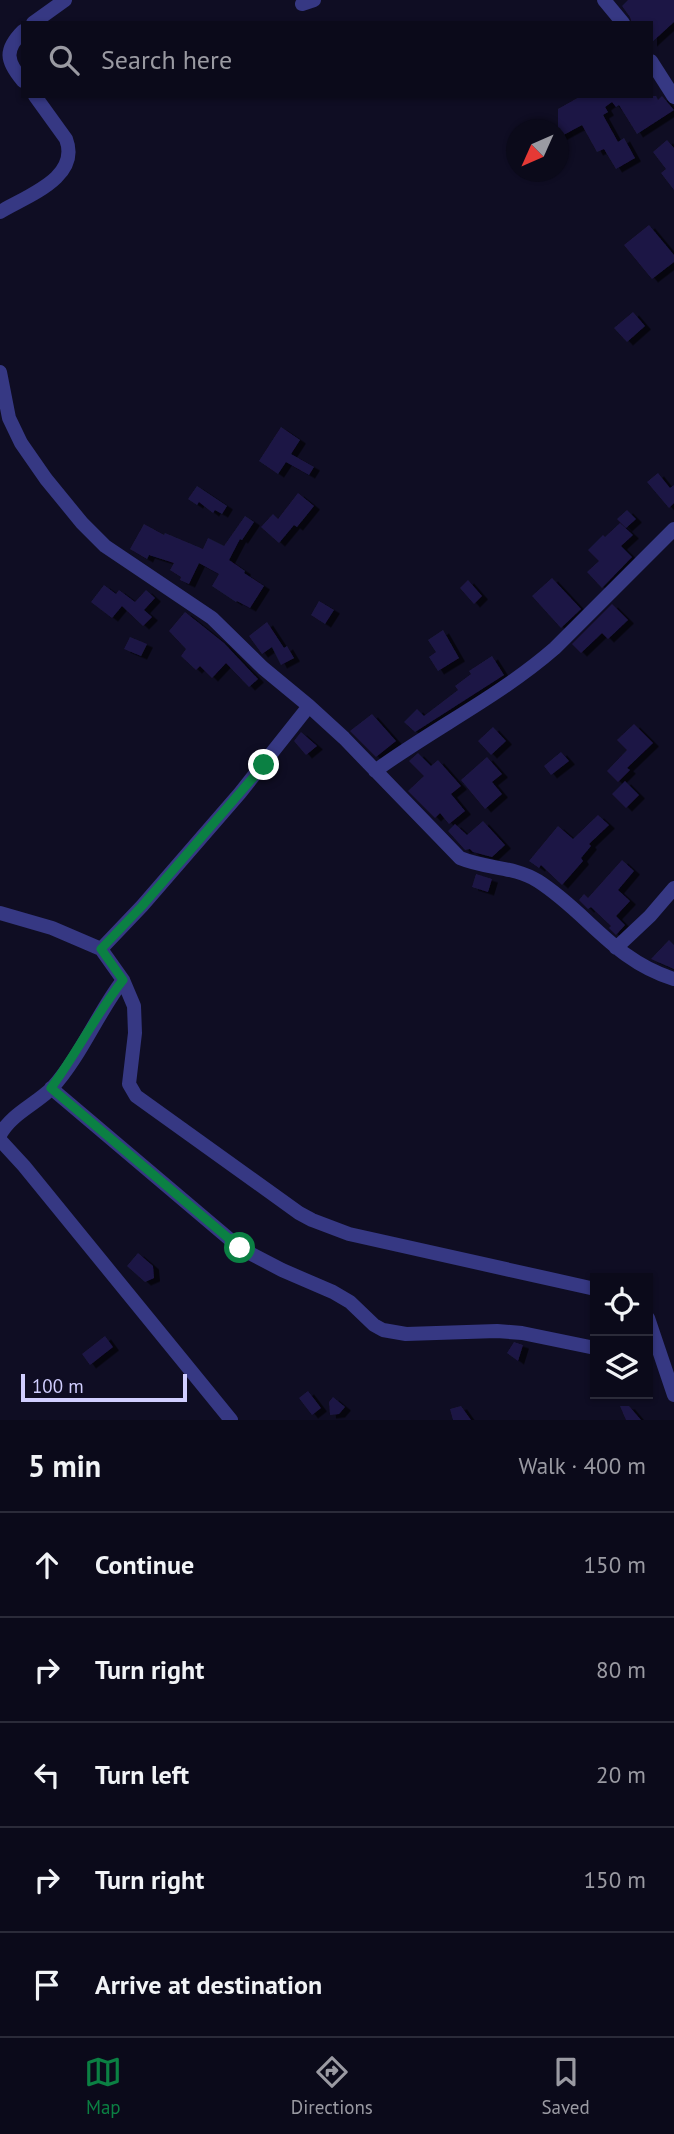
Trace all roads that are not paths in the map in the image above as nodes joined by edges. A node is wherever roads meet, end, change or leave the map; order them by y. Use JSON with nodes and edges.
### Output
{"nodes":[{"id":1,"x":65,"y":0,"type":"edge"},
{"id":2,"x":604,"y":0,"type":"edge"},
{"id":3,"x":36,"y":21,"type":"edge"},
{"id":4,"x":621,"y":21,"type":"edge"},
{"id":5,"x":21,"y":33,"type":"edge"},
{"id":6,"x":653,"y":64,"type":"edge"},
{"id":7,"x":21,"y":79,"type":"edge"},
{"id":8,"x":672,"y":89,"type":"edge"},
{"id":9,"x":36,"y":98,"type":"edge"},
{"id":10,"x":0,"y":212,"type":"edge"},
{"id":11,"x":0,"y":372,"type":"edge"},
{"id":12,"x":674,"y":529,"type":"edge"},
{"id":13,"x":309,"y":706,"type":"junction"},
{"id":14,"x":375,"y":771,"type":"junction"},
{"id":15,"x":674,"y":888,"type":"edge"},
{"id":16,"x":0,"y":913,"type":"edge"},
{"id":17,"x":616,"y":948,"type":"junction"},
{"id":18,"x":101,"y":949,"type":"junction"},
{"id":19,"x":674,"y":979,"type":"edge"},
{"id":20,"x":123,"y":980,"type":"junction"},
{"id":21,"x":51,"y":1088,"type":"junction"},
{"id":22,"x":590,"y":1288,"type":"edge"},
{"id":23,"x":653,"y":1334,"type":"edge"},
{"id":24,"x":590,"y":1347,"type":"edge"},
{"id":25,"x":653,"y":1361,"type":"edge"},
{"id":26,"x":663,"y":1366,"type":"junction"},
{"id":27,"x":674,"y":1395,"type":"edge"},
{"id":28,"x":231,"y":1420,"type":"edge"}],
"edges":[{"from":1,"to":3,"type":"street"},
{"from":2,"to":4,"type":"street"},
{"from":5,"to":7,"type":"street"},
{"from":6,"to":8,"type":"street"},
{"from":9,"to":10,"type":"street"},
{"from":11,"to":13,"type":"street"},
{"from":12,"to":14,"type":"street"},
{"from":13,"to":14,"type":"street"},
{"from":13,"to":18,"type":"street"},
{"from":14,"to":17,"type":"street"},
{"from":15,"to":17,"type":"street"},
{"from":16,"to":18,"type":"street"},
{"from":17,"to":19,"type":"street"},
{"from":18,"to":20,"type":"street"},
{"from":20,"to":21,"type":"street"},
{"from":20,"to":22,"type":"street"},
{"from":21,"to":24,"type":"street"},
{"from":21,"to":28,"type":"street"},
{"from":23,"to":26,"type":"street"},
{"from":25,"to":26,"type":"street"},
{"from":26,"to":27,"type":"street"}]}
